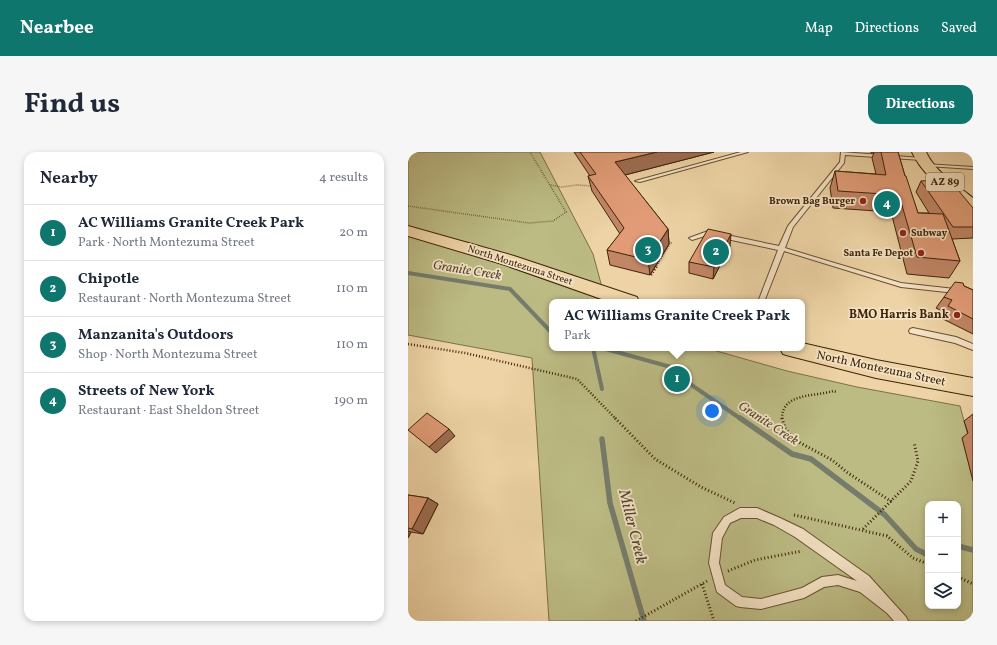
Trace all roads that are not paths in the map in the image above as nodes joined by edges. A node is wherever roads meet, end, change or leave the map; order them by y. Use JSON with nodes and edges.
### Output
{"nodes":[{"id":1,"x":746,"y":152,"type":"edge"},
{"id":2,"x":842,"y":153,"type":"edge"},
{"id":3,"x":923,"y":159,"type":"edge"},
{"id":4,"x":973,"y":168,"type":"edge"},
{"id":5,"x":638,"y":181,"type":"dead end"},
{"id":6,"x":973,"y":206,"type":"edge"},
{"id":7,"x":408,"y":231,"type":"edge"},
{"id":8,"x":692,"y":238,"type":"dead end"},
{"id":9,"x":781,"y":250,"type":"junction"},
{"id":10,"x":973,"y":293,"type":"edge"},
{"id":11,"x":622,"y":299,"type":"edge"},
{"id":12,"x":762,"y":299,"type":"edge"},
{"id":13,"x":913,"y":331,"type":"dead end"},
{"id":14,"x":973,"y":346,"type":"edge"},
{"id":15,"x":802,"y":351,"type":"edge"},
{"id":16,"x":973,"y":387,"type":"edge"},
{"id":17,"x":889,"y":608,"type":"junction"},
{"id":18,"x":902,"y":621,"type":"edge"}],
"edges":[{"from":1,"to":5,"type":"lane"},
{"from":2,"to":3,"type":"lane"},
{"from":2,"to":9,"type":"lane"},
{"from":3,"to":4,"type":"lane"},
{"from":3,"to":6,"type":"main road","number":"AZ 89"},
{"from":7,"to":11,"type":"main road","name":"North Montezuma Street"},
{"from":8,"to":9,"type":"lane"},
{"from":9,"to":10,"type":"lane"},
{"from":9,"to":12,"type":"lane"},
{"from":13,"to":14,"type":"lane"},
{"from":15,"to":16,"type":"main road","name":"North Montezuma Street"},
{"from":17,"to":17,"type":"lane"},
{"from":17,"to":18,"type":"lane"}]}
